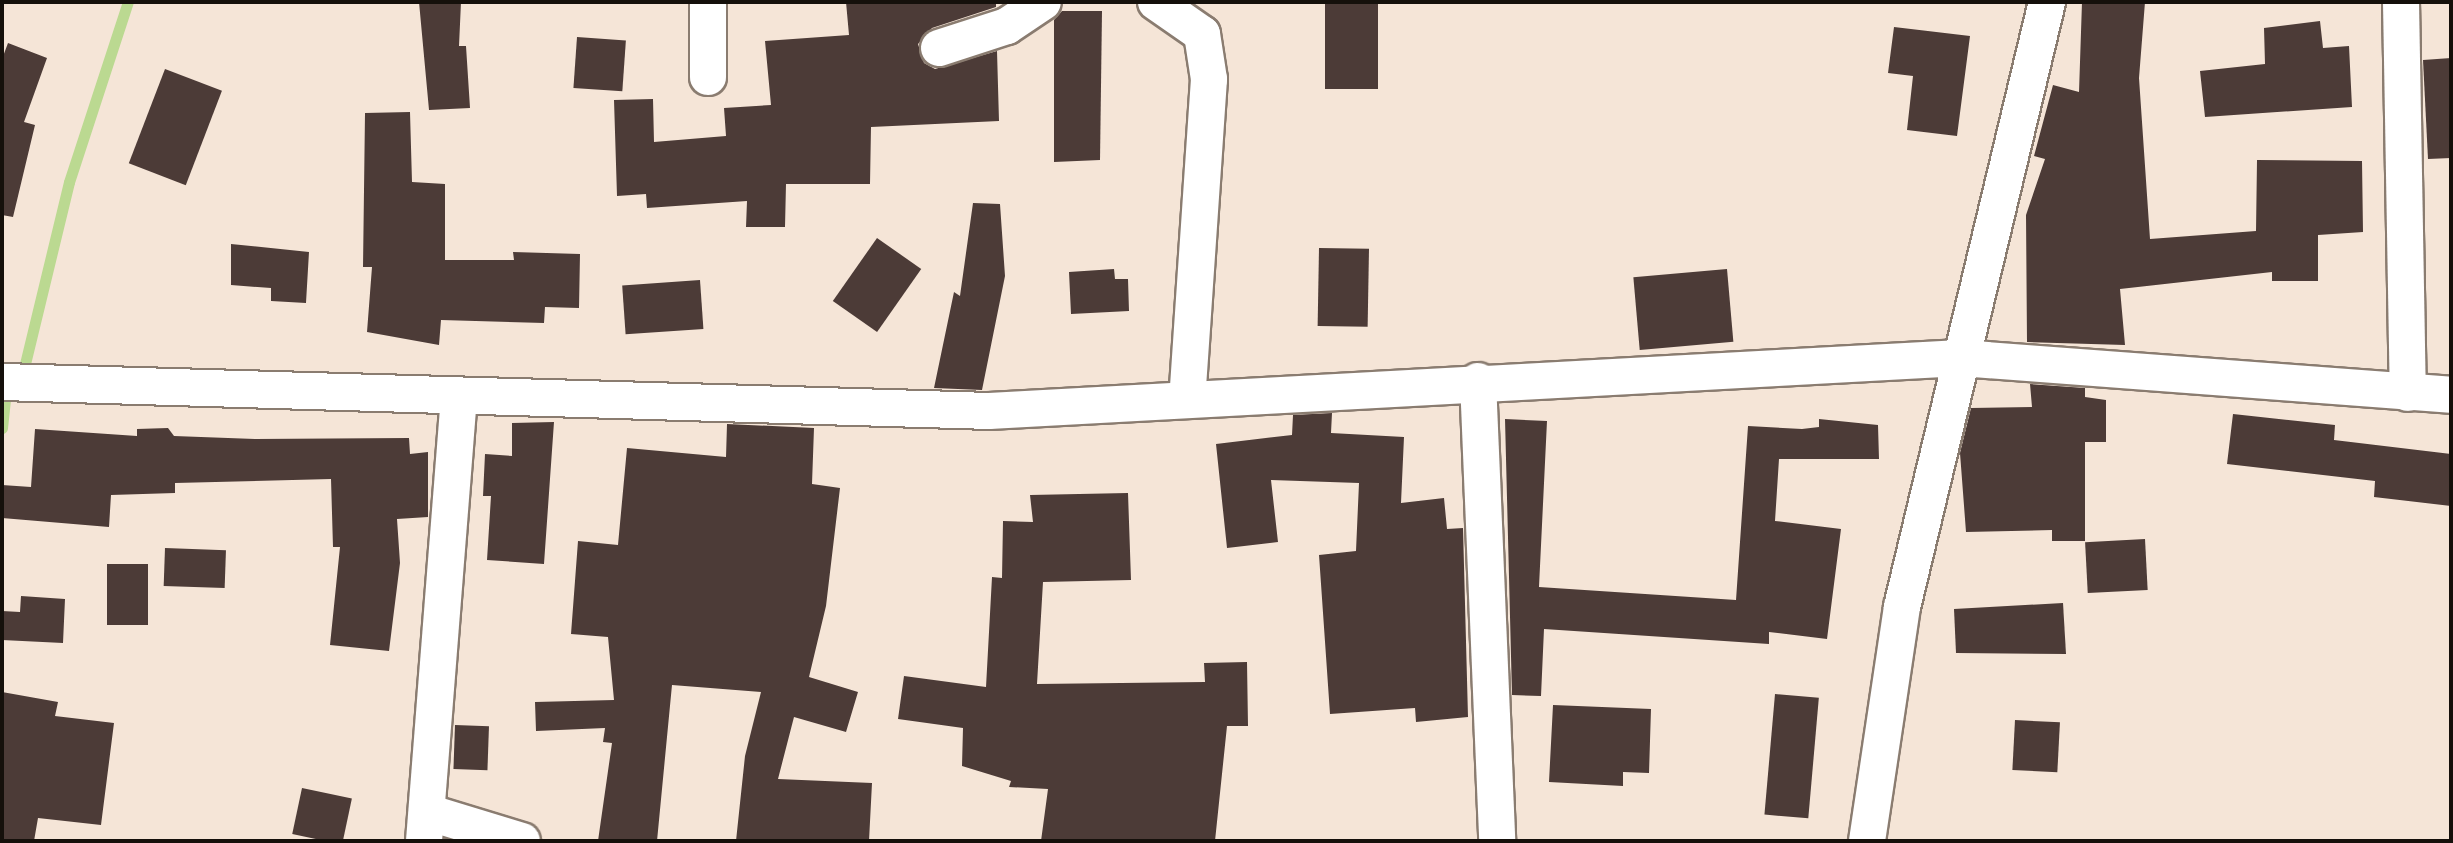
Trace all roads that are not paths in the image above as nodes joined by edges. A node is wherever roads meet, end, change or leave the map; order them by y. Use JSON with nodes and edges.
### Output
{"nodes":[{"id":1,"x":708,"y":2,"type":"edge"},
{"id":2,"x":1043,"y":2,"type":"edge"},
{"id":3,"x":1156,"y":2,"type":"edge"},
{"id":4,"x":2047,"y":2,"type":"edge"},
{"id":5,"x":2401,"y":2,"type":"edge"},
{"id":6,"x":939,"y":48,"type":"dead end"},
{"id":7,"x":708,"y":77,"type":"dead end"},
{"id":8,"x":1961,"y":358,"type":"junction"},
{"id":9,"x":1478,"y":381,"type":"junction"},
{"id":10,"x":2,"y":382,"type":"edge"},
{"id":11,"x":2408,"y":393,"type":"junction"},
{"id":12,"x":2451,"y":395,"type":"edge"},
{"id":13,"x":459,"y":396,"type":"junction"},
{"id":14,"x":1187,"y":399,"type":"junction"},
{"id":15,"x":427,"y":827,"type":"edge"},
{"id":16,"x":522,"y":841,"type":"edge"},
{"id":17,"x":1497,"y":841,"type":"edge"},
{"id":18,"x":1867,"y":841,"type":"edge"}],
"edges":[{"from":1,"to":7,"type":"street"},
{"from":2,"to":6,"type":"street"},
{"from":3,"to":14,"type":"street"},
{"from":4,"to":8,"type":"street"},
{"from":5,"to":11,"type":"street"},
{"from":8,"to":9,"type":"street"},
{"from":8,"to":11,"type":"street"},
{"from":8,"to":18,"type":"street"},
{"from":9,"to":14,"type":"street"},
{"from":9,"to":17,"type":"street"},
{"from":10,"to":13,"type":"street"},
{"from":11,"to":12,"type":"street"},
{"from":13,"to":14,"type":"street"},
{"from":13,"to":15,"type":"street"},
{"from":15,"to":16,"type":"street"}]}
